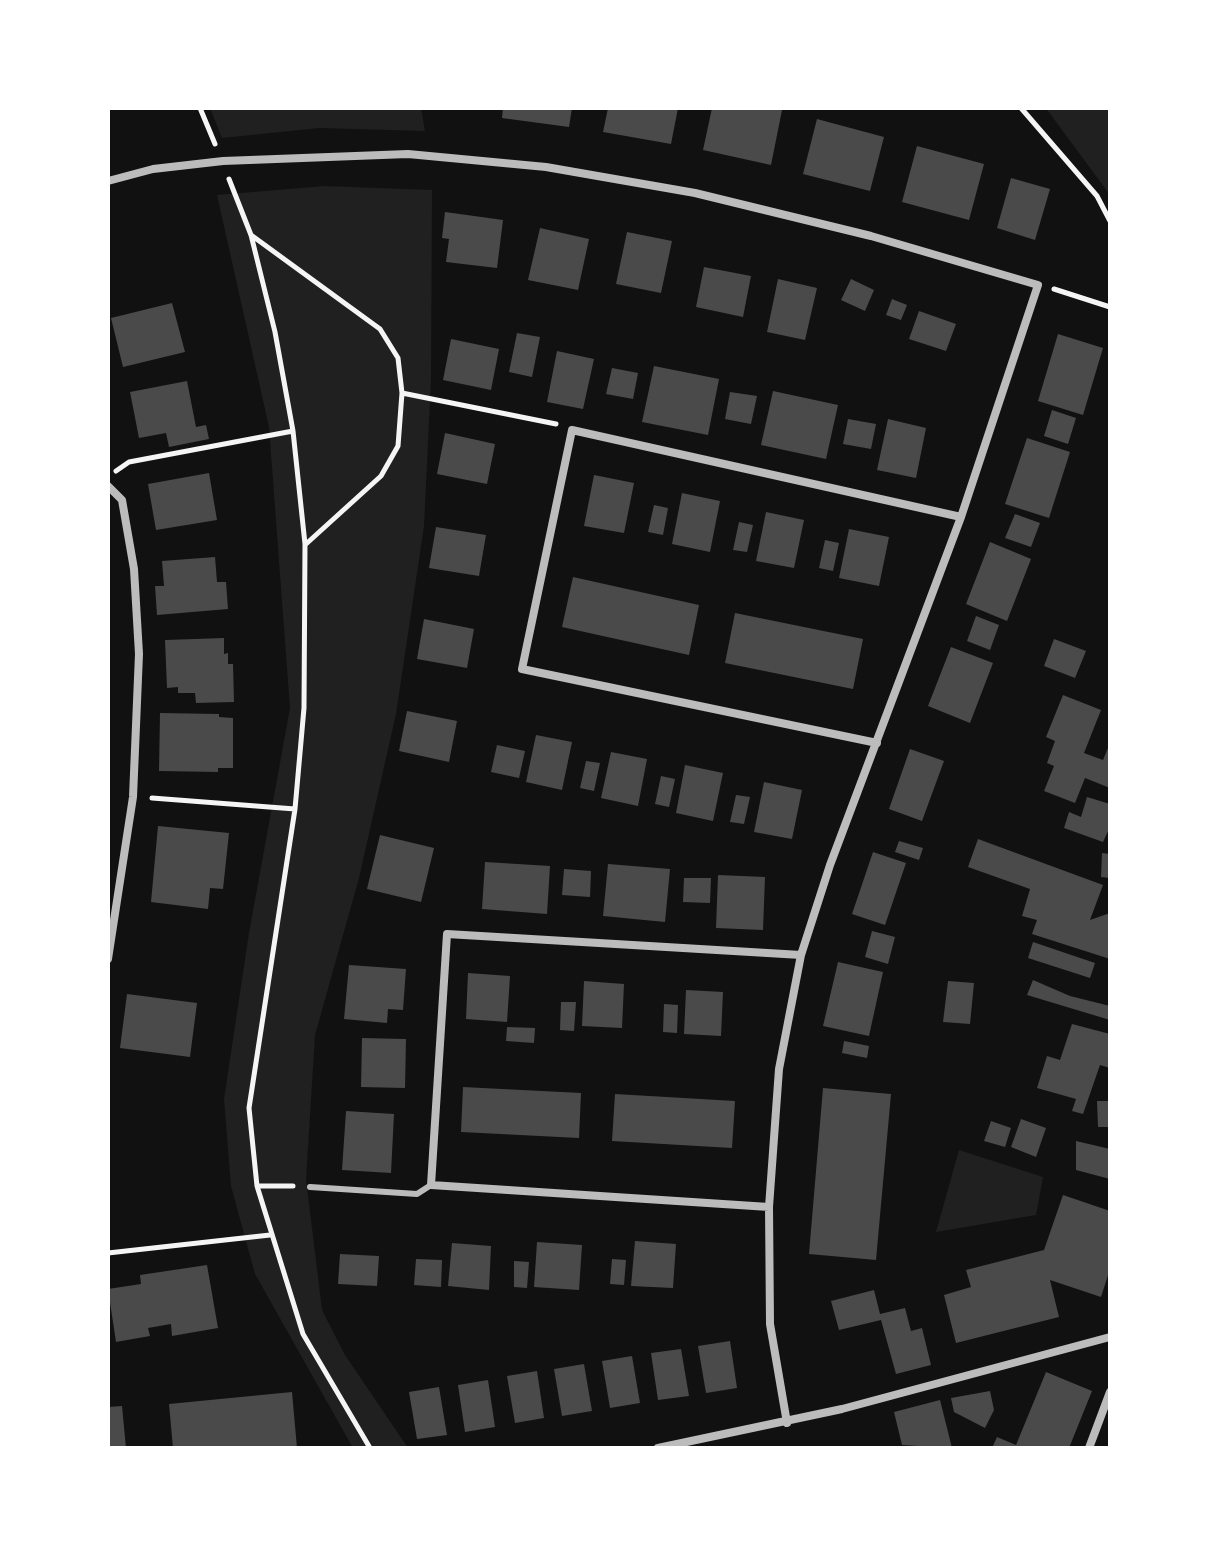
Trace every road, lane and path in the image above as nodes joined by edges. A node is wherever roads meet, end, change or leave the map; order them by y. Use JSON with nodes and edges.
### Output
{"nodes":[{"id":1,"x":200,"y":108,"type":"edge"},
{"id":2,"x":1021,"y":108,"type":"edge"},
{"id":3,"x":223,"y":161,"type":"junction"},
{"id":4,"x":108,"y":181,"type":"edge"},
{"id":5,"x":1110,"y":221,"type":"edge"},
{"id":6,"x":251,"y":235,"type":"junction"},
{"id":7,"x":1038,"y":285,"type":"junction"},
{"id":8,"x":1110,"y":307,"type":"edge"},
{"id":9,"x":402,"y":393,"type":"junction"},
{"id":10,"x":572,"y":430,"type":"junction"},
{"id":11,"x":293,"y":431,"type":"junction"},
{"id":12,"x":108,"y":476,"type":"edge"},
{"id":13,"x":108,"y":486,"type":"edge"},
{"id":14,"x":961,"y":517,"type":"junction"},
{"id":15,"x":305,"y":544,"type":"junction"},
{"id":16,"x":877,"y":743,"type":"junction"},
{"id":17,"x":133,"y":797,"type":"junction"},
{"id":18,"x":295,"y":809,"type":"junction"},
{"id":19,"x":801,"y":955,"type":"junction"},
{"id":20,"x":108,"y":959,"type":"edge"},
{"id":21,"x":431,"y":1185,"type":"junction"},
{"id":22,"x":257,"y":1186,"type":"junction"},
{"id":23,"x":310,"y":1187,"type":"joint"},
{"id":24,"x":769,"y":1207,"type":"junction"},
{"id":25,"x":270,"y":1235,"type":"junction"},
{"id":26,"x":108,"y":1253,"type":"edge"},
{"id":27,"x":1110,"y":1337,"type":"edge"},
{"id":28,"x":1110,"y":1392,"type":"edge"},
{"id":29,"x":787,"y":1423,"type":"junction"},
{"id":30,"x":370,"y":1448,"type":"edge"},
{"id":31,"x":658,"y":1448,"type":"edge"},
{"id":32,"x":1089,"y":1448,"type":"edge"}],
"edges":[{"from":1,"to":3,"type":"path"},
{"from":2,"to":5,"type":"path"},
{"from":3,"to":4,"type":"street"},
{"from":3,"to":6,"type":"path"},
{"from":3,"to":7,"type":"street"},
{"from":6,"to":9,"type":"path"},
{"from":6,"to":11,"type":"path"},
{"from":7,"to":8,"type":"path"},
{"from":7,"to":14,"type":"street"},
{"from":9,"to":10,"type":"path"},
{"from":9,"to":15,"type":"path"},
{"from":10,"to":14,"type":"street"},
{"from":10,"to":16,"type":"street"},
{"from":11,"to":12,"type":"path"},
{"from":11,"to":15,"type":"path"},
{"from":13,"to":17,"type":"street"},
{"from":14,"to":16,"type":"street"},
{"from":15,"to":18,"type":"path"},
{"from":16,"to":19,"type":"street"},
{"from":17,"to":18,"type":"path"},
{"from":17,"to":20,"type":"street"},
{"from":18,"to":22,"type":"path"},
{"from":19,"to":21,"type":"street"},
{"from":19,"to":24,"type":"street"},
{"from":21,"to":23,"type":"lane"},
{"from":21,"to":24,"type":"street"},
{"from":22,"to":23,"type":"path"},
{"from":22,"to":25,"type":"path"},
{"from":24,"to":29,"type":"street"},
{"from":25,"to":26,"type":"path"},
{"from":25,"to":30,"type":"path"},
{"from":27,"to":29,"type":"street"},
{"from":28,"to":32,"type":"street"},
{"from":29,"to":31,"type":"street"}]}
